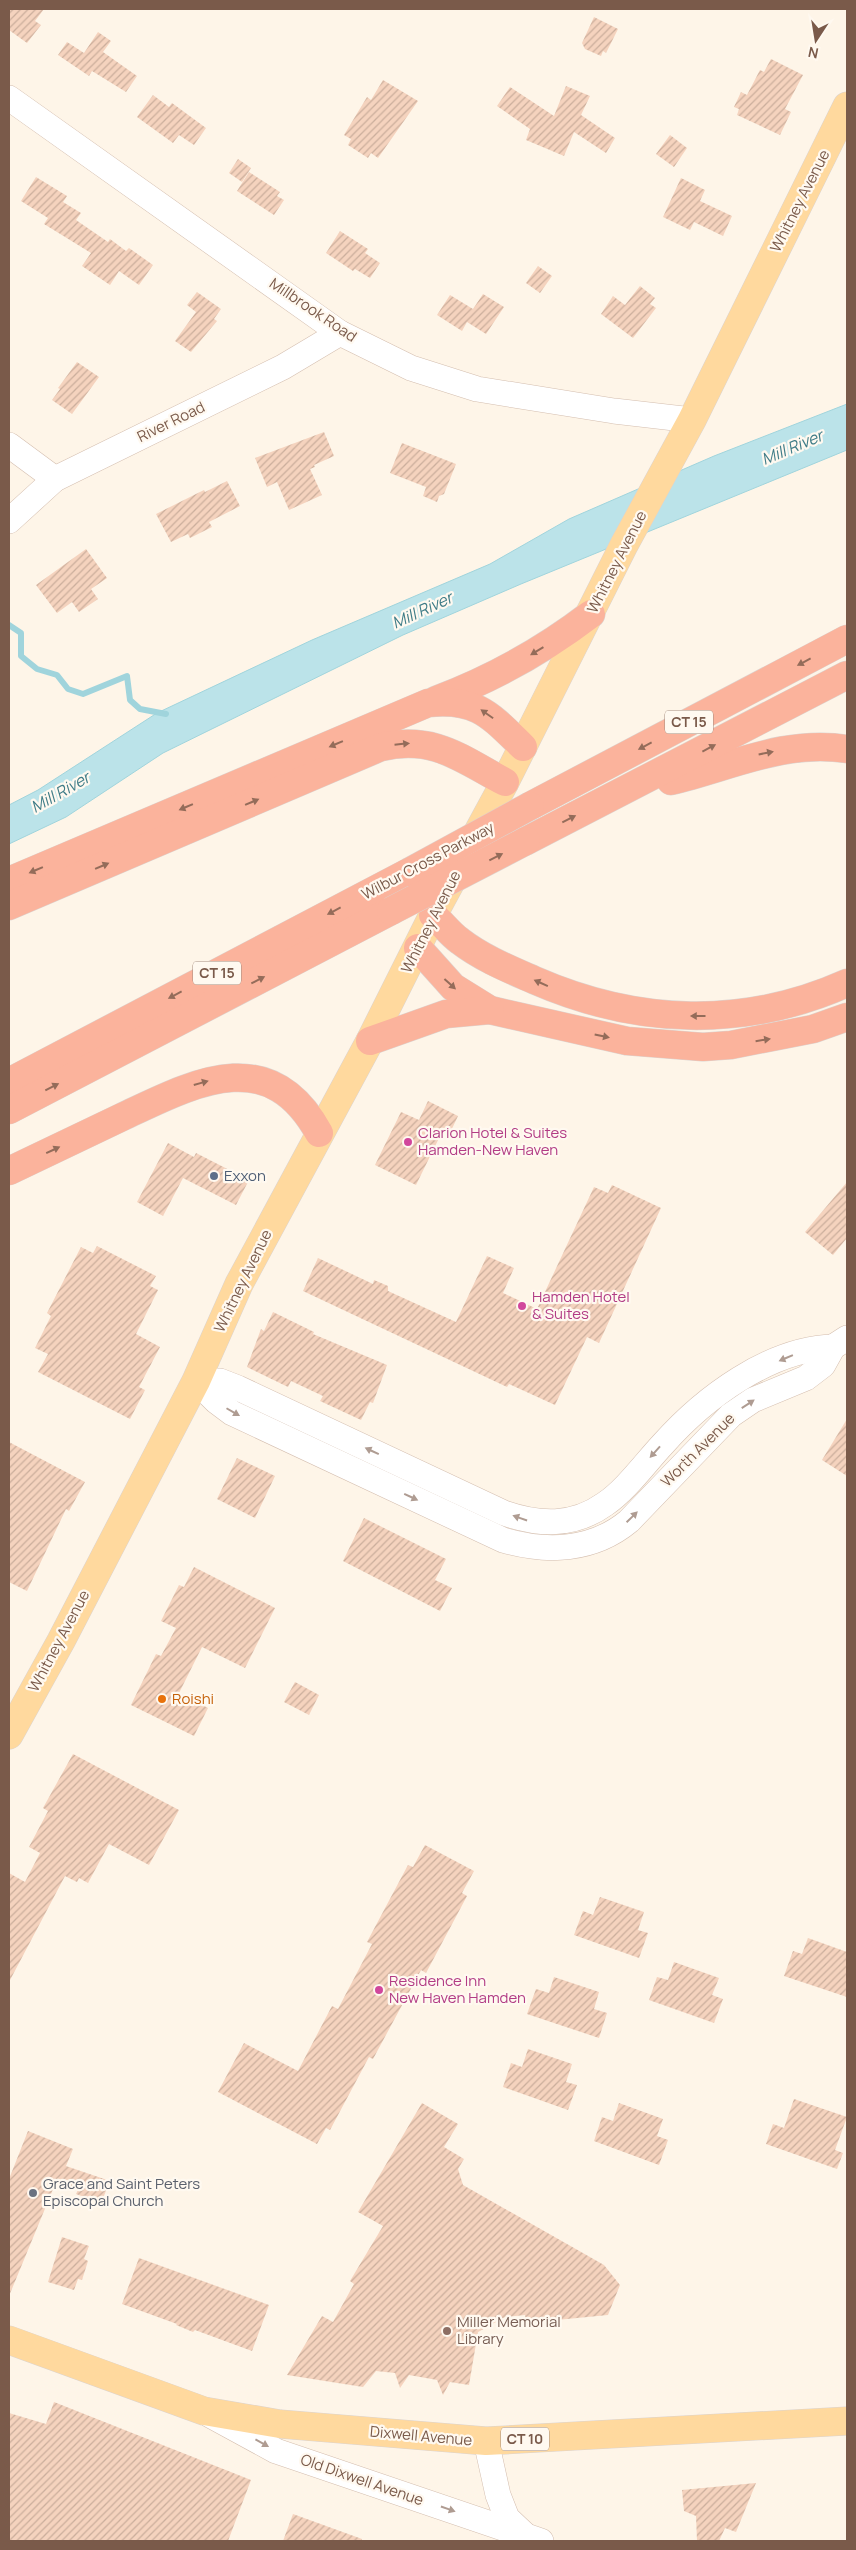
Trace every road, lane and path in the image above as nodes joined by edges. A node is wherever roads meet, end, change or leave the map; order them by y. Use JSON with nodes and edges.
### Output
{"nodes":[{"id":1,"x":9,"y":98,"type":"edge"},
{"id":2,"x":847,"y":106,"type":"edge"},
{"id":3,"x":340,"y":333,"type":"junction"},
{"id":4,"x":692,"y":420,"type":"junction"},
{"id":5,"x":9,"y":445,"type":"edge"},
{"id":6,"x":55,"y":478,"type":"junction"},
{"id":7,"x":9,"y":521,"type":"edge"},
{"id":8,"x":591,"y":614,"type":"junction"},
{"id":9,"x":847,"y":639,"type":"edge"},
{"id":10,"x":847,"y":675,"type":"edge"},
{"id":11,"x":428,"y":703,"type":"junction"},
{"id":12,"x":522,"y":747,"type":"junction"},
{"id":13,"x":847,"y":748,"type":"edge"},
{"id":14,"x":505,"y":782,"type":"junction"},
{"id":15,"x":635,"y":786,"type":"junction"},
{"id":16,"x":9,"y":881,"type":"edge"},
{"id":17,"x":9,"y":906,"type":"edge"},
{"id":18,"x":433,"y":914,"type":"junction"},
{"id":19,"x":418,"y":948,"type":"junction"},
{"id":20,"x":847,"y":983,"type":"edge"},
{"id":21,"x":490,"y":1010,"type":"junction"},
{"id":22,"x":847,"y":1017,"type":"edge"},
{"id":23,"x":370,"y":1041,"type":"junction"},
{"id":24,"x":14,"y":1077,"type":"edge"},
{"id":25,"x":9,"y":1110,"type":"edge"},
{"id":26,"x":320,"y":1133,"type":"junction"},
{"id":27,"x":9,"y":1171,"type":"edge"},
{"id":28,"x":840,"y":1343,"type":"edge"},
{"id":29,"x":196,"y":1381,"type":"junction"},
{"id":30,"x":312,"y":1423,"type":"junction"},
{"id":31,"x":302,"y":1445,"type":"junction"},
{"id":32,"x":488,"y":1505,"type":"junction"},
{"id":33,"x":579,"y":1516,"type":"junction"},
{"id":34,"x":477,"y":1527,"type":"junction"},
{"id":35,"x":592,"y":1543,"type":"junction"},
{"id":36,"x":9,"y":1735,"type":"edge"},
{"id":37,"x":9,"y":2340,"type":"edge"},
{"id":38,"x":204,"y":2411,"type":"junction"},
{"id":39,"x":847,"y":2421,"type":"edge"},
{"id":40,"x":486,"y":2441,"type":"junction"},
{"id":41,"x":534,"y":2538,"type":"edge"}],
"edges":[{"from":1,"to":3,"type":"street","name":"Millbrook Road"},
{"from":2,"to":4,"type":"main road","name":"Whitney Avenue"},
{"from":3,"to":4,"type":"street","name":"Millbrook Road"},
{"from":3,"to":6,"type":"street","name":"River Road"},
{"from":4,"to":8,"type":"main road","name":"Whitney Avenue"},
{"from":5,"to":6,"type":"street"},
{"from":6,"to":7,"type":"street","name":"River Road"},
{"from":8,"to":11,"type":"highway","one_way":true},
{"from":8,"to":12,"type":"main road","name":"Whitney Avenue"},
{"from":9,"to":24,"type":"highway","name":"Wilbur Cross Parkway","number":"CT 15","one_way":true,"bridge":true},
{"from":15,"to":10,"type":"highway","name":"Wilbur Cross Parkway","number":"CT 15","one_way":true},
{"from":12,"to":11,"type":"highway","one_way":true},
{"from":11,"to":16,"type":"highway","one_way":true},
{"from":12,"to":14,"type":"main road","name":"Whitney Avenue"},
{"from":15,"to":13,"type":"highway","one_way":true},
{"from":17,"to":14,"type":"highway","one_way":true},
{"from":14,"to":18,"type":"main road","name":"Whitney Avenue"},
{"from":25,"to":15,"type":"highway","name":"Wilbur Cross Parkway","number":"CT 15","one_way":true,"bridge":true},
{"from":18,"to":19,"type":"main road","name":"Whitney Avenue"},
{"from":20,"to":18,"type":"highway","one_way":true},
{"from":19,"to":21,"type":"highway","one_way":true},
{"from":19,"to":23,"type":"main road","name":"Whitney Avenue"},
{"from":21,"to":22,"type":"highway","one_way":true},
{"from":21,"to":23,"type":"highway"},
{"from":23,"to":26,"type":"main road","name":"Whitney Avenue"},
{"from":27,"to":26,"type":"highway","one_way":true},
{"from":26,"to":29,"type":"main road","name":"Whitney Avenue"},
{"from":28,"to":33,"type":"street","name":"Worth Avenue","one_way":true},
{"from":35,"to":28,"type":"street","name":"Worth Avenue","one_way":true},
{"from":29,"to":30,"type":"street","name":"Worth Avenue"},
{"from":29,"to":31,"type":"street","name":"Worth Avenue","one_way":true},
{"from":29,"to":36,"type":"main road","name":"Whitney Avenue"},
{"from":30,"to":31,"type":"street"},
{"from":32,"to":30,"type":"street","name":"Worth Avenue","one_way":true},
{"from":31,"to":34,"type":"street","name":"Worth Avenue","one_way":true},
{"from":33,"to":32,"type":"street","name":"Worth Avenue","one_way":true},
{"from":32,"to":34,"type":"street"},
{"from":33,"to":35,"type":"street"},
{"from":34,"to":35,"type":"street","name":"Worth Avenue"},
{"from":37,"to":38,"type":"main road","name":"Dixwell Avenue","number":"CT 10"},
{"from":38,"to":40,"type":"main road","name":"Dixwell Avenue","number":"CT 10"},
{"from":38,"to":41,"type":"street","name":"Old Dixwell Avenue","one_way":true},
{"from":39,"to":40,"type":"main road","name":"Dixwell Avenue","number":"CT 10"},
{"from":40,"to":41,"type":"street","name":"Old Dixwell Avenue"}]}
